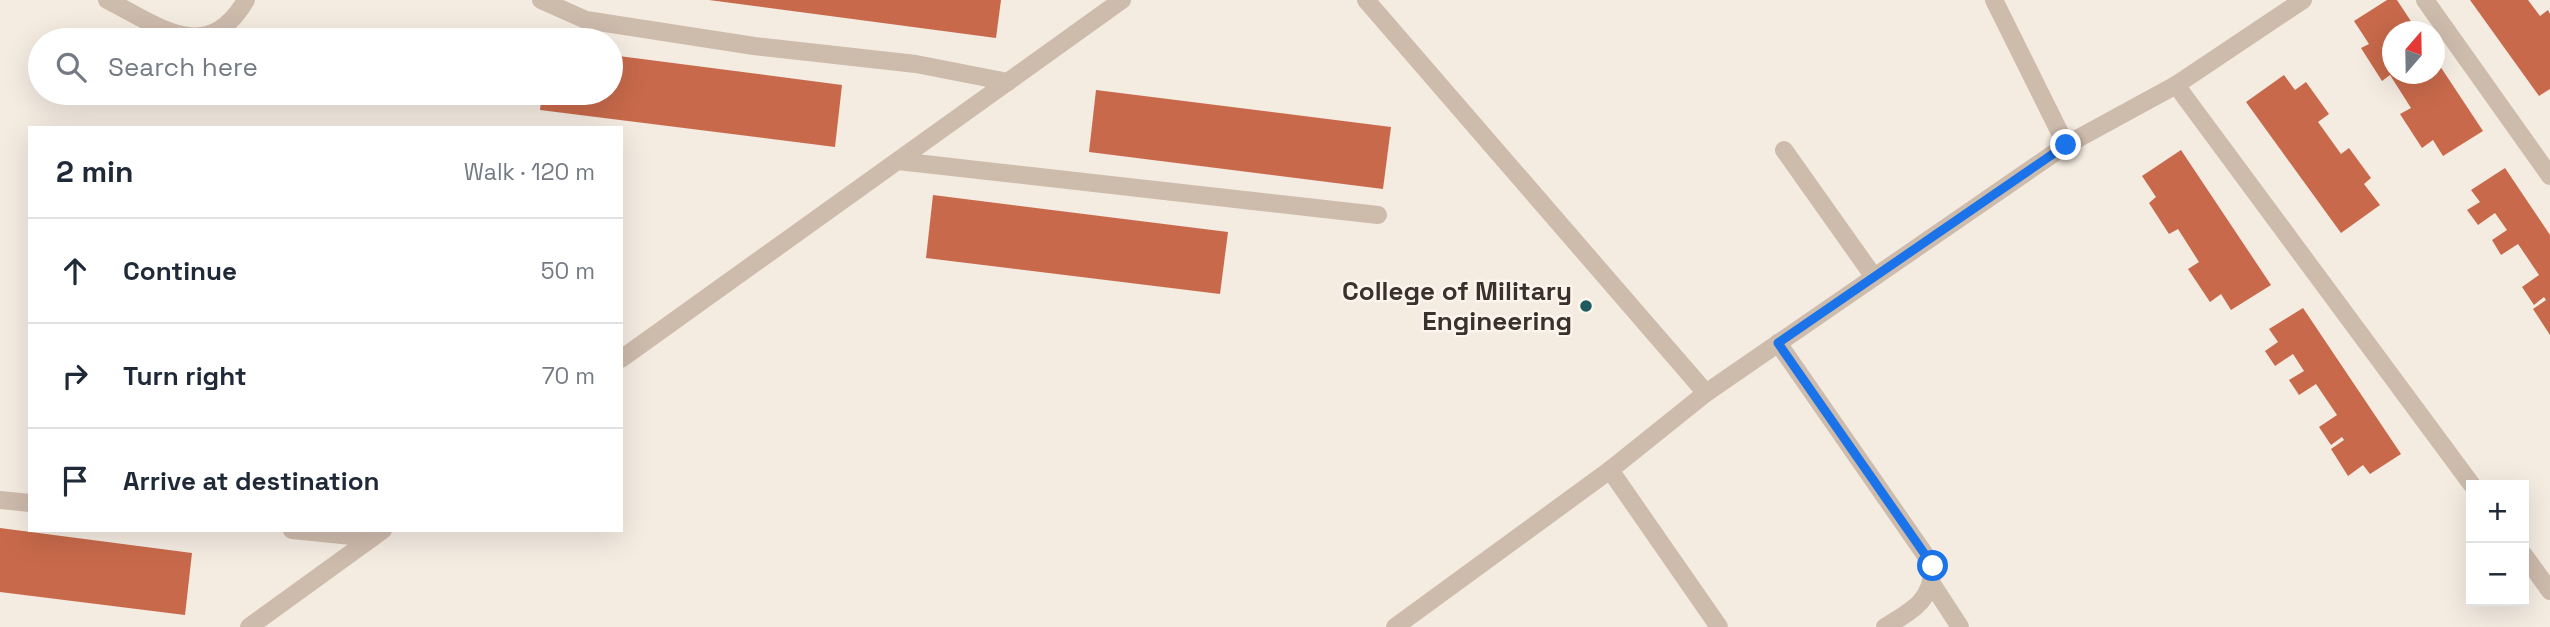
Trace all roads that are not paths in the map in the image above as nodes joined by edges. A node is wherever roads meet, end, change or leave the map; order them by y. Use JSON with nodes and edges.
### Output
{"nodes":[{"id":1,"x":107,"y":0,"type":"edge"},
{"id":2,"x":246,"y":0,"type":"edge"},
{"id":3,"x":541,"y":0,"type":"edge"},
{"id":4,"x":1122,"y":0,"type":"edge"},
{"id":5,"x":1366,"y":0,"type":"edge"},
{"id":6,"x":1994,"y":0,"type":"edge"},
{"id":7,"x":2302,"y":0,"type":"edge"},
{"id":8,"x":2425,"y":0,"type":"edge"},
{"id":9,"x":163,"y":28,"type":"edge"},
{"id":10,"x":222,"y":28,"type":"edge"},
{"id":11,"x":1008,"y":82,"type":"junction"},
{"id":12,"x":2176,"y":85,"type":"junction"},
{"id":13,"x":2066,"y":145,"type":"junction"},
{"id":14,"x":1784,"y":150,"type":"dead end"},
{"id":15,"x":898,"y":161,"type":"junction"},
{"id":16,"x":2550,"y":176,"type":"edge"},
{"id":17,"x":1378,"y":215,"type":"dead end"},
{"id":18,"x":1874,"y":277,"type":"junction"},
{"id":19,"x":1778,"y":343,"type":"junction"},
{"id":20,"x":623,"y":358,"type":"edge"},
{"id":21,"x":1706,"y":393,"type":"junction"},
{"id":22,"x":1610,"y":470,"type":"junction"},
{"id":23,"x":2468,"y":480,"type":"edge"},
{"id":24,"x":0,"y":500,"type":"edge"},
{"id":25,"x":28,"y":503,"type":"edge"},
{"id":26,"x":335,"y":532,"type":"edge"},
{"id":27,"x":378,"y":534,"type":"edge"},
{"id":28,"x":2529,"y":562,"type":"edge"},
{"id":29,"x":1932,"y":584,"type":"junction"},
{"id":30,"x":2550,"y":591,"type":"edge"},
{"id":31,"x":248,"y":627,"type":"edge"},
{"id":32,"x":1395,"y":627,"type":"edge"},
{"id":33,"x":1719,"y":627,"type":"edge"},
{"id":34,"x":1885,"y":627,"type":"edge"},
{"id":35,"x":1960,"y":627,"type":"edge"}],
"edges":[{"from":1,"to":9,"type":"street"},
{"from":2,"to":10,"type":"street"},
{"from":3,"to":11,"type":"street"},
{"from":4,"to":11,"type":"street"},
{"from":5,"to":21,"type":"street"},
{"from":6,"to":13,"type":"street"},
{"from":7,"to":12,"type":"street"},
{"from":8,"to":16,"type":"street"},
{"from":11,"to":15,"type":"street"},
{"from":12,"to":13,"type":"street"},
{"from":12,"to":23,"type":"street"},
{"from":13,"to":18,"type":"street"},
{"from":14,"to":18,"type":"street"},
{"from":15,"to":17,"type":"street"},
{"from":15,"to":20,"type":"street"},
{"from":18,"to":19,"type":"street"},
{"from":19,"to":21,"type":"street"},
{"from":19,"to":29,"type":"street"},
{"from":21,"to":22,"type":"street"},
{"from":22,"to":32,"type":"street"},
{"from":22,"to":33,"type":"street"},
{"from":24,"to":25,"type":"street"},
{"from":26,"to":27,"type":"street"},
{"from":27,"to":31,"type":"street"},
{"from":28,"to":30,"type":"street"},
{"from":29,"to":34,"type":"street"},
{"from":29,"to":35,"type":"street"}]}
